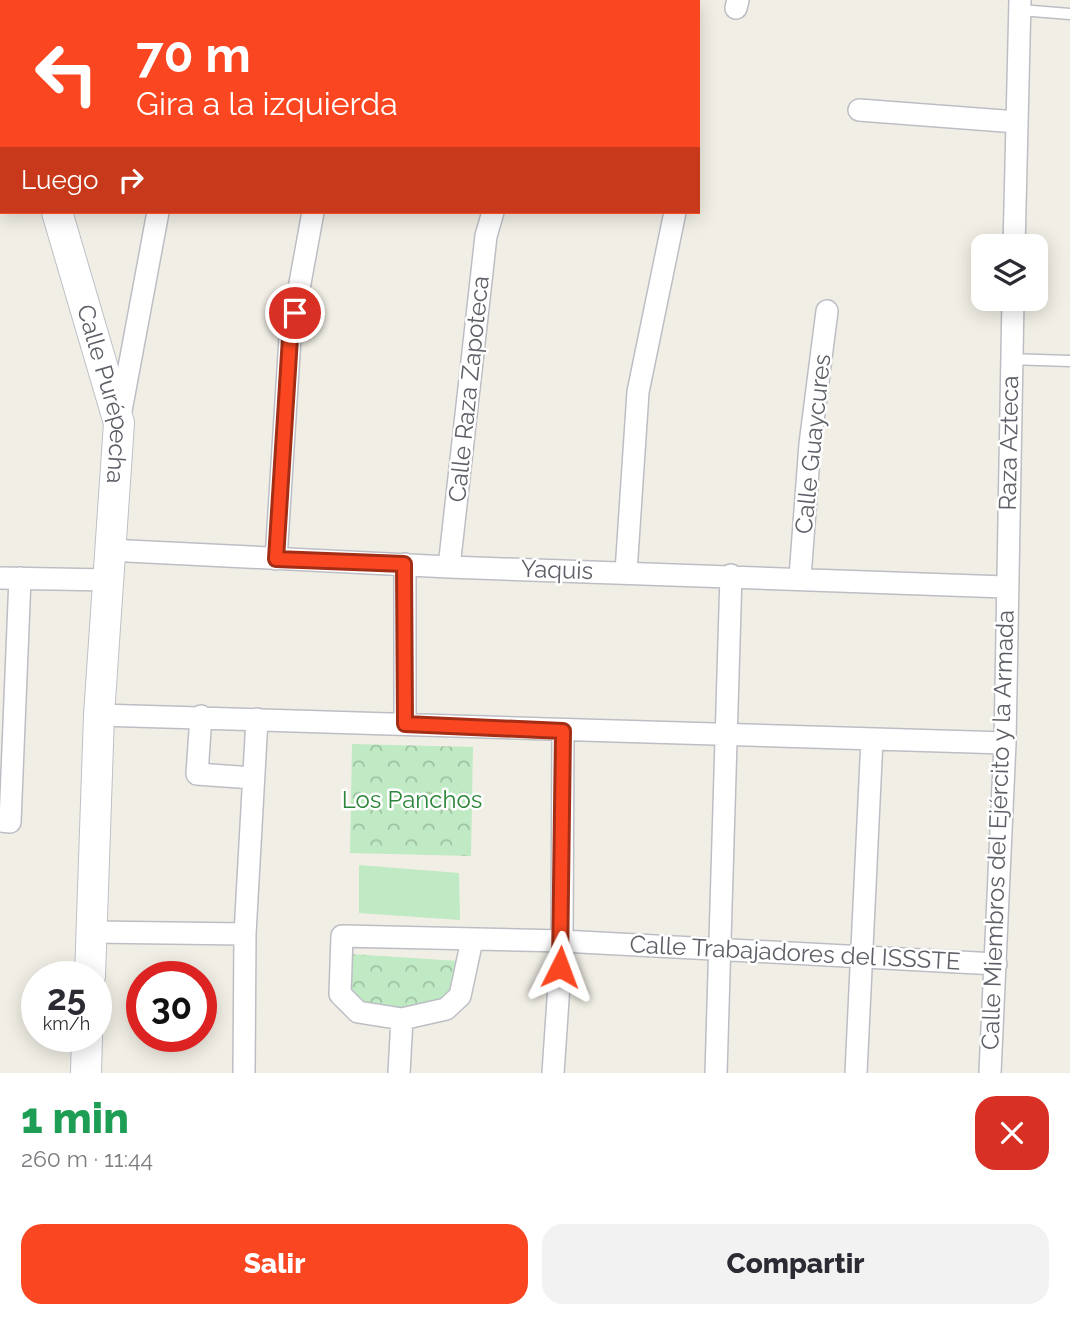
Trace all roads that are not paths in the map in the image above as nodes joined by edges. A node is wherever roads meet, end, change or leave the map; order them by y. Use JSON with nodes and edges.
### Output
{"nodes":[{"id":1,"x":1020,"y":5,"type":"edge"},
{"id":2,"x":1070,"y":14,"type":"edge"},
{"id":3,"x":859,"y":110,"type":"dead end"},
{"id":4,"x":1017,"y":122,"type":"junction"},
{"id":5,"x":58,"y":214,"type":"edge"},
{"id":6,"x":159,"y":214,"type":"edge"},
{"id":7,"x":313,"y":214,"type":"edge"},
{"id":8,"x":492,"y":214,"type":"edge"},
{"id":9,"x":676,"y":214,"type":"edge"},
{"id":10,"x":1014,"y":234,"type":"edge"},
{"id":11,"x":827,"y":311,"type":"dead end"},
{"id":12,"x":1013,"y":311,"type":"edge"},
{"id":13,"x":1011,"y":359,"type":"junction"},
{"id":14,"x":1070,"y":361,"type":"edge"},
{"id":15,"x":119,"y":423,"type":"junction"},
{"id":16,"x":108,"y":550,"type":"junction"},
{"id":17,"x":276,"y":559,"type":"junction"},
{"id":18,"x":404,"y":564,"type":"junction"},
{"id":19,"x":449,"y":567,"type":"junction"},
{"id":20,"x":626,"y":572,"type":"junction"},
{"id":21,"x":732,"y":575,"type":"junction"},
{"id":22,"x":10,"y":578,"type":"edge"},
{"id":23,"x":800,"y":578,"type":"junction"},
{"id":24,"x":108,"y":580,"type":"junction"},
{"id":25,"x":1006,"y":587,"type":"junction"},
{"id":26,"x":99,"y":715,"type":"junction"},
{"id":27,"x":201,"y":716,"type":"junction"},
{"id":28,"x":257,"y":719,"type":"junction"},
{"id":29,"x":405,"y":724,"type":"junction"},
{"id":30,"x":563,"y":731,"type":"junction"},
{"id":31,"x":728,"y":733,"type":"junction"},
{"id":32,"x":872,"y":739,"type":"junction"},
{"id":33,"x":1005,"y":743,"type":"junction"},
{"id":34,"x":253,"y":778,"type":"junction"},
{"id":35,"x":5,"y":821,"type":"edge"},
{"id":36,"x":92,"y":932,"type":"junction"},
{"id":37,"x":245,"y":933,"type":"junction"},
{"id":38,"x":472,"y":940,"type":"junction"},
{"id":39,"x":562,"y":941,"type":"junction"},
{"id":40,"x":721,"y":951,"type":"junction"},
{"id":41,"x":862,"y":957,"type":"junction"},
{"id":42,"x":91,"y":961,"type":"edge"},
{"id":43,"x":996,"y":964,"type":"junction"},
{"id":44,"x":402,"y":1019,"type":"junction"},
{"id":45,"x":87,"y":1052,"type":"edge"},
{"id":46,"x":86,"y":1073,"type":"edge"},
{"id":47,"x":244,"y":1073,"type":"edge"},
{"id":48,"x":400,"y":1073,"type":"edge"},
{"id":49,"x":553,"y":1073,"type":"edge"},
{"id":50,"x":716,"y":1073,"type":"edge"},
{"id":51,"x":856,"y":1073,"type":"edge"},
{"id":52,"x":989,"y":1073,"type":"edge"}],
"edges":[{"from":1,"to":2,"type":"lane"},
{"from":1,"to":4,"type":"street"},
{"from":3,"to":4,"type":"street"},
{"from":4,"to":10,"type":"street"},
{"from":5,"to":15,"type":"street","name":"Calle Purépecha"},
{"from":6,"to":15,"type":"street"},
{"from":7,"to":17,"type":"street"},
{"from":8,"to":19,"type":"street","name":"Calle Raza Zapoteca"},
{"from":9,"to":20,"type":"street"},
{"from":11,"to":23,"type":"street","name":"Calle Guaycures"},
{"from":12,"to":13,"type":"street","name":"Raza Azteca"},
{"from":13,"to":14,"type":"lane"},
{"from":13,"to":25,"type":"street","name":"Raza Azteca"},
{"from":15,"to":16,"type":"street","name":"Calle Purépecha"},
{"from":16,"to":17,"type":"street","name":"Yaquis"},
{"from":16,"to":24,"type":"street","name":"Calle Purépecha"},
{"from":17,"to":18,"type":"street","name":"Yaquis"},
{"from":18,"to":19,"type":"street","name":"Yaquis"},
{"from":18,"to":29,"type":"street"},
{"from":19,"to":20,"type":"street","name":"Yaquis"},
{"from":20,"to":21,"type":"street","name":"Yaquis"},
{"from":21,"to":23,"type":"street","name":"Yaquis"},
{"from":21,"to":31,"type":"street"},
{"from":22,"to":24,"type":"street"},
{"from":22,"to":35,"type":"street"},
{"from":23,"to":25,"type":"street","name":"Yaquis"},
{"from":24,"to":26,"type":"street","name":"Calle Purépecha"},
{"from":25,"to":33,"type":"street","name":"Calle Miembros del Ejército y la Armada"},
{"from":26,"to":27,"type":"street"},
{"from":26,"to":36,"type":"street","name":"Calle Purépecha"},
{"from":27,"to":28,"type":"street"},
{"from":27,"to":34,"type":"street"},
{"from":28,"to":29,"type":"street"},
{"from":28,"to":34,"type":"street"},
{"from":29,"to":30,"type":"street"},
{"from":30,"to":31,"type":"street"},
{"from":30,"to":39,"type":"street"},
{"from":31,"to":32,"type":"street"},
{"from":31,"to":40,"type":"street"},
{"from":32,"to":33,"type":"street"},
{"from":32,"to":41,"type":"street"},
{"from":33,"to":43,"type":"street","name":"Calle Miembros del Ejército y la Armada"},
{"from":34,"to":37,"type":"street"},
{"from":36,"to":37,"type":"street"},
{"from":36,"to":42,"type":"street","name":"Calle Purépecha"},
{"from":37,"to":47,"type":"street"},
{"from":38,"to":39,"type":"street","name":"Calle Trabajadores del ISSSTE"},
{"from":38,"to":44,"type":"street"},
{"from":38,"to":44,"type":"street","name":"Calle Trabajadores del ISSSTE"},
{"from":39,"to":40,"type":"street","name":"Calle Trabajadores del ISSSTE"},
{"from":39,"to":49,"type":"street"},
{"from":40,"to":41,"type":"street","name":"Calle Trabajadores del ISSSTE"},
{"from":40,"to":50,"type":"street"},
{"from":41,"to":43,"type":"street","name":"Calle Trabajadores del ISSSTE"},
{"from":41,"to":51,"type":"street"},
{"from":43,"to":52,"type":"street","name":"Calle Miembros del Ejército y la Armada"},
{"from":44,"to":48,"type":"street"},
{"from":45,"to":46,"type":"street"}]}
